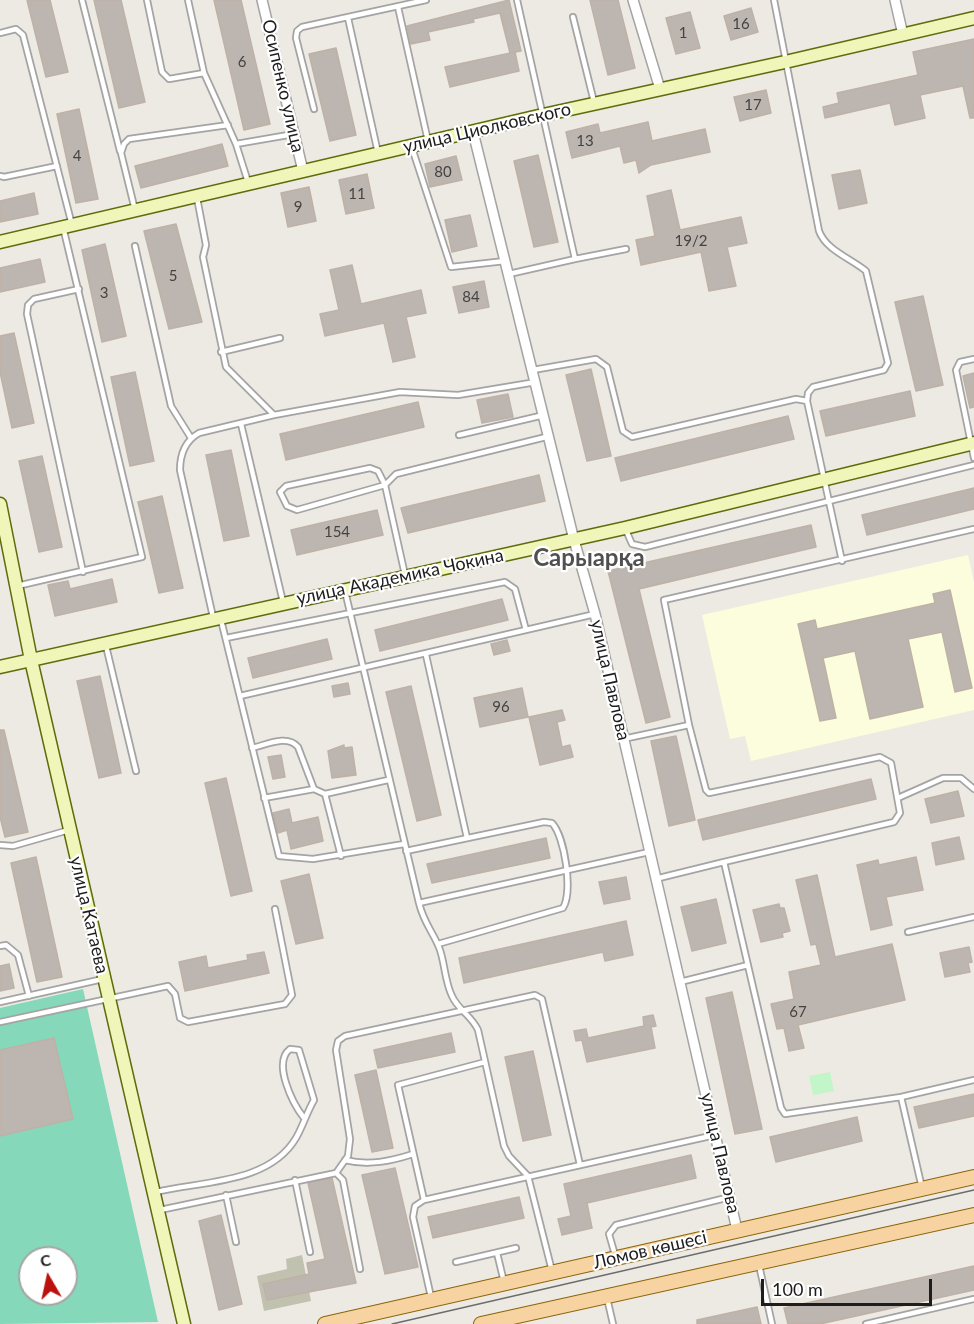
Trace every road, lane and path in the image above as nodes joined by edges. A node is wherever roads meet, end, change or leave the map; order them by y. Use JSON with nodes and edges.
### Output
{"nodes":[{"id":1,"x":82,"y":0,"type":"edge"},
{"id":2,"x":147,"y":0,"type":"edge"},
{"id":3,"x":188,"y":0,"type":"edge"},
{"id":4,"x":262,"y":0,"type":"edge"},
{"id":5,"x":426,"y":0,"type":"edge"},
{"id":6,"x":517,"y":0,"type":"edge"},
{"id":7,"x":633,"y":0,"type":"edge"},
{"id":8,"x":774,"y":0,"type":"edge"},
{"id":9,"x":895,"y":0,"type":"edge"},
{"id":10,"x":398,"y":7,"type":"junction"},
{"id":11,"x":573,"y":17,"type":"dead end"},
{"id":12,"x":348,"y":18,"type":"junction"},
{"id":13,"x":974,"y":18,"type":"edge"},
{"id":14,"x":0,"y":33,"type":"edge"},
{"id":15,"x":903,"y":35,"type":"junction"},
{"id":16,"x":785,"y":62,"type":"junction"},
{"id":17,"x":204,"y":72,"type":"junction"},
{"id":18,"x":660,"y":89,"type":"junction"},
{"id":19,"x":595,"y":104,"type":"junction"},
{"id":20,"x":314,"y":109,"type":"dead end"},
{"id":21,"x":543,"y":115,"type":"junction"},
{"id":22,"x":228,"y":125,"type":"junction"},
{"id":23,"x":473,"y":132,"type":"junction"},
{"id":24,"x":294,"y":134,"type":"junction"},
{"id":25,"x":428,"y":142,"type":"junction"},
{"id":26,"x":236,"y":144,"type":"junction"},
{"id":27,"x":411,"y":146,"type":"junction"},
{"id":28,"x":121,"y":153,"type":"junction"},
{"id":29,"x":378,"y":153,"type":"junction"},
{"id":30,"x":57,"y":166,"type":"junction"},
{"id":31,"x":303,"y":171,"type":"junction"},
{"id":32,"x":0,"y":176,"type":"edge"},
{"id":33,"x":248,"y":183,"type":"junction"},
{"id":34,"x":197,"y":195,"type":"junction"},
{"id":35,"x":135,"y":210,"type":"junction"},
{"id":36,"x":68,"y":226,"type":"junction"},
{"id":37,"x":0,"y":242,"type":"edge"},
{"id":38,"x":135,"y":246,"type":"dead end"},
{"id":39,"x":626,"y":249,"type":"dead end"},
{"id":40,"x":575,"y":259,"type":"junction"},
{"id":41,"x":505,"y":261,"type":"junction"},
{"id":42,"x":508,"y":274,"type":"junction"},
{"id":43,"x":79,"y":289,"type":"junction"},
{"id":44,"x":280,"y":338,"type":"dead end"},
{"id":45,"x":221,"y":352,"type":"junction"},
{"id":46,"x":974,"y":359,"type":"edge"},
{"id":47,"x":533,"y":370,"type":"junction"},
{"id":48,"x":536,"y":382,"type":"junction"},
{"id":49,"x":807,"y":401,"type":"junction"},
{"id":50,"x":274,"y":415,"type":"junction"},
{"id":51,"x":544,"y":415,"type":"junction"},
{"id":52,"x":241,"y":424,"type":"junction"},
{"id":53,"x":459,"y":435,"type":"dead end"},
{"id":54,"x":549,"y":436,"type":"junction"},
{"id":55,"x":191,"y":438,"type":"junction"},
{"id":56,"x":972,"y":443,"type":"edge"},
{"id":57,"x":974,"y":458,"type":"edge"},
{"id":58,"x":974,"y":465,"type":"edge"},
{"id":59,"x":823,"y":478,"type":"junction"},
{"id":60,"x":385,"y":485,"type":"junction"},
{"id":61,"x":829,"y":502,"type":"junction"},
{"id":62,"x":0,"y":504,"type":"edge"},
{"id":63,"x":625,"y":528,"type":"junction"},
{"id":64,"x":974,"y":529,"type":"edge"},
{"id":65,"x":574,"y":540,"type":"junction"},
{"id":66,"x":842,"y":561,"type":"junction"},
{"id":67,"x":83,"y":572,"type":"junction"},
{"id":68,"x":405,"y":575,"type":"junction"},
{"id":69,"x":17,"y":586,"type":"junction"},
{"id":70,"x":344,"y":588,"type":"junction"},
{"id":71,"x":283,"y":603,"type":"junction"},
{"id":72,"x":350,"y":612,"type":"junction"},
{"id":73,"x":595,"y":614,"type":"junction"},
{"id":74,"x":217,"y":618,"type":"junction"},
{"id":75,"x":526,"y":630,"type":"junction"},
{"id":76,"x":226,"y":638,"type":"junction"},
{"id":77,"x":105,"y":643,"type":"junction"},
{"id":78,"x":426,"y":655,"type":"junction"},
{"id":79,"x":31,"y":660,"type":"junction"},
{"id":80,"x":0,"y":667,"type":"edge"},
{"id":81,"x":363,"y":669,"type":"junction"},
{"id":82,"x":240,"y":696,"type":"junction"},
{"id":83,"x":689,"y":725,"type":"junction"},
{"id":84,"x":623,"y":739,"type":"junction"},
{"id":85,"x":252,"y":748,"type":"junction"},
{"id":86,"x":136,"y":771,"type":"dead end"},
{"id":87,"x":388,"y":780,"type":"junction"},
{"id":88,"x":314,"y":789,"type":"junction"},
{"id":89,"x":974,"y":789,"type":"edge"},
{"id":90,"x":325,"y":794,"type":"junction"},
{"id":91,"x":264,"y":798,"type":"junction"},
{"id":92,"x":898,"y":798,"type":"junction"},
{"id":93,"x":70,"y":829,"type":"junction"},
{"id":94,"x":467,"y":838,"type":"junction"},
{"id":95,"x":0,"y":844,"type":"edge"},
{"id":96,"x":404,"y":844,"type":"junction"},
{"id":97,"x":406,"y":851,"type":"junction"},
{"id":98,"x":649,"y":852,"type":"junction"},
{"id":99,"x":341,"y":856,"type":"junction"},
{"id":100,"x":724,"y":862,"type":"junction"},
{"id":101,"x":567,"y":870,"type":"junction"},
{"id":102,"x":655,"y":879,"type":"junction"},
{"id":103,"x":419,"y":903,"type":"junction"},
{"id":104,"x":275,"y":909,"type":"dead end"},
{"id":105,"x":974,"y":917,"type":"edge"},
{"id":106,"x":908,"y":932,"type":"dead end"},
{"id":107,"x":438,"y":944,"type":"junction"},
{"id":108,"x":0,"y":946,"type":"edge"},
{"id":109,"x":748,"y":964,"type":"junction"},
{"id":110,"x":104,"y":979,"type":"junction"},
{"id":111,"x":680,"y":982,"type":"junction"},
{"id":112,"x":29,"y":996,"type":"junction"},
{"id":113,"x":108,"y":999,"type":"junction"},
{"id":114,"x":0,"y":1002,"type":"edge"},
{"id":115,"x":464,"y":1010,"type":"junction"},
{"id":116,"x":0,"y":1022,"type":"edge"},
{"id":117,"x":485,"y":1062,"type":"junction"},
{"id":118,"x":974,"y":1080,"type":"edge"},
{"id":119,"x":901,"y":1097,"type":"junction"},
{"id":120,"x":304,"y":1118,"type":"junction"},
{"id":121,"x":716,"y":1134,"type":"junction"},
{"id":122,"x":414,"y":1154,"type":"junction"},
{"id":123,"x":345,"y":1160,"type":"junction"},
{"id":124,"x":580,"y":1165,"type":"junction"},
{"id":125,"x":336,"y":1173,"type":"junction"},
{"id":126,"x":528,"y":1176,"type":"junction"},
{"id":127,"x":974,"y":1177,"type":"edge"},
{"id":128,"x":295,"y":1179,"type":"junction"},
{"id":129,"x":922,"y":1188,"type":"junction"},
{"id":130,"x":153,"y":1192,"type":"junction"},
{"id":131,"x":226,"y":1195,"type":"junction"},
{"id":132,"x":730,"y":1197,"type":"junction"},
{"id":133,"x":424,"y":1200,"type":"junction"},
{"id":134,"x":157,"y":1211,"type":"junction"},
{"id":135,"x":974,"y":1215,"type":"edge"},
{"id":136,"x":737,"y":1230,"type":"junction"},
{"id":137,"x":236,"y":1242,"type":"dead end"},
{"id":138,"x":516,"y":1248,"type":"dead end"},
{"id":139,"x":310,"y":1252,"type":"dead end"},
{"id":140,"x":497,"y":1253,"type":"junction"},
{"id":141,"x":616,"y":1257,"type":"junction"},
{"id":142,"x":456,"y":1262,"type":"dead end"},
{"id":143,"x":759,"y":1262,"type":"junction"},
{"id":144,"x":360,"y":1269,"type":"dead end"},
{"id":145,"x":552,"y":1272,"type":"junction"},
{"id":146,"x":504,"y":1283,"type":"junction"},
{"id":147,"x":606,"y":1296,"type":"junction"},
{"id":148,"x":974,"y":1299,"type":"edge"},
{"id":149,"x":432,"y":1300,"type":"junction"},
{"id":150,"x":184,"y":1324,"type":"edge"},
{"id":151,"x":325,"y":1324,"type":"edge"},
{"id":152,"x":481,"y":1324,"type":"edge"},
{"id":153,"x":613,"y":1324,"type":"edge"},
{"id":154,"x":772,"y":1324,"type":"edge"},
{"id":155,"x":866,"y":1324,"type":"edge"}],
"edges":[{"from":1,"to":28,"type":"lane"},
{"from":2,"to":17,"type":"lane"},
{"from":3,"to":17,"type":"lane"},
{"from":4,"to":24,"type":"street","name":"Осипенко улица"},
{"from":5,"to":10,"type":"lane"},
{"from":6,"to":21,"type":"lane"},
{"from":7,"to":18,"type":"street"},
{"from":8,"to":16,"type":"lane"},
{"from":9,"to":15,"type":"street"},
{"from":10,"to":12,"type":"lane"},
{"from":10,"to":25,"type":"lane"},
{"from":11,"to":19,"type":"lane"},
{"from":12,"to":20,"type":"lane"},
{"from":12,"to":29,"type":"lane"},
{"from":13,"to":15,"type":"street","name":"улица Циолковского"},
{"from":14,"to":30,"type":"lane"},
{"from":15,"to":16,"type":"street","name":"улица Циолковского"},
{"from":16,"to":18,"type":"street","name":"улица Циолковского"},
{"from":16,"to":49,"type":"lane"},
{"from":17,"to":22,"type":"lane"},
{"from":18,"to":19,"type":"street","name":"улица Циолковского"},
{"from":19,"to":21,"type":"street","name":"улица Циолковского"},
{"from":21,"to":23,"type":"street","name":"улица Циолковского"},
{"from":21,"to":40,"type":"lane"},
{"from":22,"to":26,"type":"lane"},
{"from":22,"to":28,"type":"lane"},
{"from":23,"to":25,"type":"street","name":"улица Циолковского"},
{"from":23,"to":41,"type":"street","name":"улица Павлова"},
{"from":24,"to":26,"type":"lane"},
{"from":24,"to":31,"type":"street","name":"Осипенко улица"},
{"from":25,"to":27,"type":"street","name":"улица Циолковского"},
{"from":26,"to":33,"type":"lane"},
{"from":27,"to":29,"type":"street","name":"улица Циолковского"},
{"from":27,"to":41,"type":"lane"},
{"from":28,"to":35,"type":"lane"},
{"from":29,"to":31,"type":"street","name":"улица Циолковского"},
{"from":30,"to":32,"type":"lane"},
{"from":30,"to":36,"type":"lane"},
{"from":31,"to":33,"type":"street","name":"улица Циолковского"},
{"from":33,"to":34,"type":"street","name":"улица Циолковского"},
{"from":34,"to":35,"type":"street","name":"улица Циолковского"},
{"from":34,"to":45,"type":"lane"},
{"from":35,"to":36,"type":"street","name":"улица Циолковского"},
{"from":36,"to":37,"type":"street","name":"улица Циолковского"},
{"from":36,"to":43,"type":"lane"},
{"from":38,"to":55,"type":"lane"},
{"from":39,"to":40,"type":"lane"},
{"from":40,"to":42,"type":"lane"},
{"from":41,"to":42,"type":"street","name":"улица Павлова"},
{"from":42,"to":47,"type":"street","name":"улица Павлова"},
{"from":43,"to":67,"type":"lane"},
{"from":43,"to":67,"type":"lane"},
{"from":44,"to":45,"type":"lane"},
{"from":45,"to":50,"type":"lane"},
{"from":46,"to":56,"type":"lane"},
{"from":47,"to":48,"type":"street","name":"улица Павлова"},
{"from":47,"to":49,"type":"lane"},
{"from":48,"to":50,"type":"lane"},
{"from":48,"to":51,"type":"street","name":"улица Павлова"},
{"from":49,"to":59,"type":"lane"},
{"from":50,"to":52,"type":"lane"},
{"from":51,"to":53,"type":"lane"},
{"from":51,"to":54,"type":"street","name":"улица Павлова"},
{"from":52,"to":55,"type":"lane"},
{"from":52,"to":71,"type":"lane"},
{"from":54,"to":60,"type":"lane"},
{"from":54,"to":65,"type":"street","name":"улица Павлова"},
{"from":55,"to":74,"type":"lane"},
{"from":56,"to":57,"type":"lane"},
{"from":56,"to":59,"type":"street","name":"улица Академика Чокина"},
{"from":58,"to":61,"type":"lane"},
{"from":59,"to":61,"type":"lane"},
{"from":59,"to":63,"type":"street","name":"улица Академика Чокина"},
{"from":60,"to":60,"type":"lane"},
{"from":60,"to":68,"type":"lane"},
{"from":61,"to":63,"type":"lane"},
{"from":61,"to":66,"type":"lane"},
{"from":62,"to":69,"type":"street","name":"улица Катаева"},
{"from":63,"to":65,"type":"street","name":"улица Академика Чокина"},
{"from":64,"to":66,"type":"lane"},
{"from":65,"to":68,"type":"street","name":"улица Академика Чокина"},
{"from":65,"to":73,"type":"street","name":"улица Павлова"},
{"from":66,"to":83,"type":"lane"},
{"from":67,"to":69,"type":"lane"},
{"from":68,"to":70,"type":"street","name":"улица Академика Чокина"},
{"from":69,"to":79,"type":"street","name":"улица Катаева"},
{"from":70,"to":71,"type":"street","name":"улица Академика Чокина"},
{"from":70,"to":72,"type":"lane"},
{"from":71,"to":74,"type":"street","name":"улица Академика Чокина"},
{"from":72,"to":75,"type":"lane"},
{"from":72,"to":76,"type":"lane"},
{"from":72,"to":81,"type":"lane"},
{"from":73,"to":75,"type":"lane"},
{"from":73,"to":84,"type":"street","name":"улица Павлова"},
{"from":74,"to":76,"type":"lane"},
{"from":74,"to":77,"type":"street","name":"улица Академика Чокина"},
{"from":75,"to":78,"type":"lane"},
{"from":76,"to":82,"type":"lane"},
{"from":77,"to":79,"type":"street","name":"улица Академика Чокина"},
{"from":77,"to":86,"type":"lane"},
{"from":78,"to":81,"type":"lane"},
{"from":78,"to":94,"type":"lane"},
{"from":79,"to":80,"type":"street","name":"улица Академика Чокина"},
{"from":79,"to":93,"type":"street","name":"улица Катаева"},
{"from":81,"to":82,"type":"lane"},
{"from":81,"to":87,"type":"lane"},
{"from":82,"to":85,"type":"lane"},
{"from":83,"to":84,"type":"lane"},
{"from":83,"to":92,"type":"lane"},
{"from":84,"to":98,"type":"street","name":"улица Павлова"},
{"from":85,"to":88,"type":"lane"},
{"from":85,"to":91,"type":"lane"},
{"from":87,"to":90,"type":"lane"},
{"from":87,"to":96,"type":"lane"},
{"from":88,"to":90,"type":"lane"},
{"from":88,"to":91,"type":"lane"},
{"from":89,"to":92,"type":"lane"},
{"from":90,"to":99,"type":"lane"},
{"from":91,"to":99,"type":"lane"},
{"from":92,"to":100,"type":"lane"},
{"from":93,"to":95,"type":"lane"},
{"from":93,"to":110,"type":"street","name":"улица Катаева"},
{"from":94,"to":97,"type":"lane"},
{"from":94,"to":101,"type":"lane"},
{"from":96,"to":97,"type":"lane"},
{"from":96,"to":99,"type":"lane"},
{"from":97,"to":103,"type":"lane"},
{"from":98,"to":101,"type":"lane"},
{"from":98,"to":102,"type":"street","name":"улица Павлова"},
{"from":100,"to":102,"type":"lane"},
{"from":100,"to":109,"type":"lane"},
{"from":101,"to":103,"type":"lane"},
{"from":101,"to":107,"type":"lane"},
{"from":102,"to":111,"type":"street","name":"улица Павлова"},
{"from":103,"to":107,"type":"lane"},
{"from":104,"to":113,"type":"lane"},
{"from":105,"to":106,"type":"lane"},
{"from":107,"to":115,"type":"lane"},
{"from":108,"to":112,"type":"lane"},
{"from":109,"to":111,"type":"lane"},
{"from":109,"to":119,"type":"lane"},
{"from":110,"to":112,"type":"lane"},
{"from":110,"to":113,"type":"street","name":"улица Катаева"},
{"from":111,"to":121,"type":"street","name":"улица Павлова"},
{"from":112,"to":114,"type":"lane"},
{"from":113,"to":116,"type":"lane"},
{"from":113,"to":130,"type":"street","name":"улица Катаева"},
{"from":115,"to":117,"type":"lane"},
{"from":115,"to":123,"type":"lane"},
{"from":115,"to":124,"type":"lane"},
{"from":117,"to":122,"type":"lane"},
{"from":117,"to":126,"type":"lane"},
{"from":118,"to":119,"type":"lane"},
{"from":119,"to":129,"type":"lane"},
{"from":120,"to":120,"type":"lane"},
{"from":120,"to":130,"type":"lane"},
{"from":121,"to":124,"type":"lane"},
{"from":121,"to":132,"type":"street","name":"улица Павлова"},
{"from":122,"to":123,"type":"lane"},
{"from":122,"to":133,"type":"lane"},
{"from":123,"to":125,"type":"lane"},
{"from":124,"to":126,"type":"lane"},
{"from":125,"to":128,"type":"lane"},
{"from":125,"to":144,"type":"lane"},
{"from":126,"to":133,"type":"lane"},
{"from":126,"to":145,"type":"lane"},
{"from":127,"to":129,"type":"main road","name":"Ломов көшесі"},
{"from":128,"to":131,"type":"lane"},
{"from":128,"to":139,"type":"lane"},
{"from":129,"to":136,"type":"main road","name":"Ломов көшесі"},
{"from":130,"to":134,"type":"street","name":"улица Катаева"},
{"from":131,"to":134,"type":"lane"},
{"from":131,"to":137,"type":"lane"},
{"from":132,"to":136,"type":"street","name":"улица Павлова"},
{"from":132,"to":141,"type":"lane"},
{"from":133,"to":149,"type":"lane"},
{"from":134,"to":150,"type":"street","name":"улица Катаева"},
{"from":135,"to":143,"type":"main road","name":"Ломов көшесі"},
{"from":136,"to":141,"type":"main road","name":"Ломов көшесі"},
{"from":138,"to":140,"type":"lane"},
{"from":140,"to":142,"type":"lane"},
{"from":140,"to":146,"type":"lane"},
{"from":141,"to":145,"type":"main road","name":"Ломов көшесі"},
{"from":143,"to":147,"type":"main road","name":"Ломов көшесі"},
{"from":143,"to":154,"type":"lane"},
{"from":145,"to":146,"type":"main road","name":"Ломов көшесі"},
{"from":146,"to":149,"type":"main road","name":"Ломов көшесі"},
{"from":147,"to":152,"type":"main road","name":"Ломов көшесі"},
{"from":147,"to":153,"type":"lane"},
{"from":148,"to":155,"type":"lane"},
{"from":149,"to":151,"type":"main road","name":"Ломов көшесі"}]}
